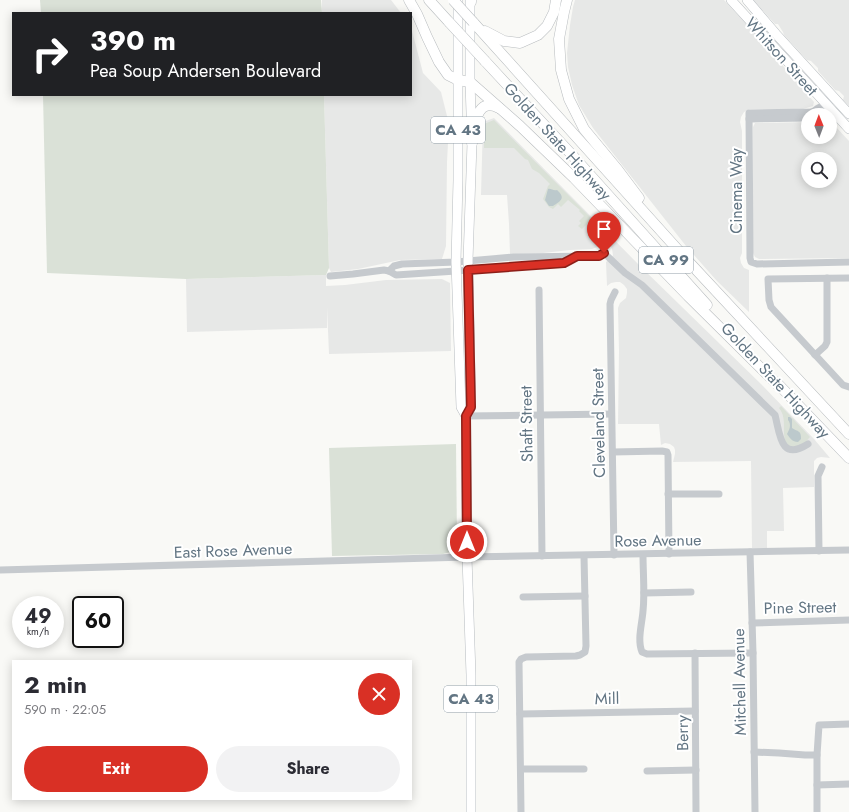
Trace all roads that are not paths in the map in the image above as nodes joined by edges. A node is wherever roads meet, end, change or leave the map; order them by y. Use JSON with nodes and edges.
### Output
{"nodes":[{"id":1,"x":409,"y":0,"type":"edge"},
{"id":2,"x":429,"y":0,"type":"edge"},
{"id":3,"x":453,"y":0,"type":"edge"},
{"id":4,"x":458,"y":0,"type":"edge"},
{"id":5,"x":556,"y":0,"type":"edge"},
{"id":6,"x":567,"y":0,"type":"edge"},
{"id":7,"x":731,"y":0,"type":"edge"},
{"id":8,"x":471,"y":1,"type":"edge"},
{"id":9,"x":749,"y":1,"type":"edge"},
{"id":10,"x":742,"y":11,"type":"junction"},
{"id":11,"x":486,"y":34,"type":"junction"},
{"id":12,"x":776,"y":34,"type":"junction"},
{"id":13,"x":770,"y":42,"type":"junction"},
{"id":14,"x":804,"y":64,"type":"junction"},
{"id":15,"x":458,"y":80,"type":"junction"},
{"id":16,"x":470,"y":82,"type":"junction"},
{"id":17,"x":835,"y":99,"type":"junction"},
{"id":18,"x":826,"y":104,"type":"junction"},
{"id":19,"x":824,"y":108,"type":"edge"},
{"id":20,"x":502,"y":110,"type":"junction"},
{"id":21,"x":849,"y":114,"type":"edge"},
{"id":22,"x":801,"y":118,"type":"edge"},
{"id":23,"x":749,"y":119,"type":"junction"},
{"id":24,"x":849,"y":129,"type":"edge"},
{"id":25,"x":472,"y":143,"type":"junction"},
{"id":26,"x":688,"y":261,"type":"junction"},
{"id":27,"x":849,"y":262,"type":"edge"},
{"id":28,"x":468,"y":266,"type":"junction"},
{"id":29,"x":456,"y":267,"type":"junction"},
{"id":30,"x":389,"y":271,"type":"junction"},
{"id":31,"x":330,"y":276,"type":"dead end"},
{"id":32,"x":827,"y":278,"type":"junction"},
{"id":33,"x":849,"y":278,"type":"edge"},
{"id":34,"x":539,"y":290,"type":"dead end"},
{"id":35,"x":615,"y":292,"type":"dead end"},
{"id":36,"x":815,"y":355,"type":"junction"},
{"id":37,"x":781,"y":388,"type":"junction"},
{"id":38,"x":849,"y":388,"type":"edge"},
{"id":39,"x":611,"y":414,"type":"junction"},
{"id":40,"x":540,"y":415,"type":"junction"},
{"id":41,"x":466,"y":416,"type":"junction"},
{"id":42,"x":849,"y":434,"type":"edge"},
{"id":43,"x":808,"y":444,"type":"dead end"},
{"id":44,"x":613,"y":452,"type":"junction"},
{"id":45,"x":849,"y":458,"type":"edge"},
{"id":46,"x":822,"y":466,"type":"dead end"},
{"id":47,"x":668,"y":494,"type":"junction"},
{"id":48,"x":719,"y":494,"type":"dead end"},
{"id":49,"x":849,"y":550,"type":"edge"},
{"id":50,"x":819,"y":551,"type":"junction"},
{"id":51,"x":750,"y":552,"type":"junction"},
{"id":52,"x":669,"y":554,"type":"junction"},
{"id":53,"x":614,"y":555,"type":"junction"},
{"id":54,"x":643,"y":555,"type":"junction"},
{"id":55,"x":542,"y":556,"type":"junction"},
{"id":56,"x":584,"y":556,"type":"junction"},
{"id":57,"x":467,"y":557,"type":"junction"},
{"id":58,"x":0,"y":570,"type":"edge"},
{"id":59,"x":691,"y":592,"type":"dead end"},
{"id":60,"x":644,"y":593,"type":"junction"},
{"id":61,"x":585,"y":596,"type":"junction"},
{"id":62,"x":523,"y":597,"type":"dead end"},
{"id":63,"x":849,"y":620,"type":"edge"},
{"id":64,"x":752,"y":622,"type":"junction"},
{"id":65,"x":753,"y":652,"type":"junction"},
{"id":66,"x":695,"y":653,"type":"junction"},
{"id":67,"x":695,"y":711,"type":"junction"},
{"id":68,"x":520,"y":714,"type":"junction"},
{"id":69,"x":849,"y":724,"type":"edge"},
{"id":70,"x":754,"y":752,"type":"junction"},
{"id":71,"x":817,"y":756,"type":"junction"},
{"id":72,"x":584,"y":768,"type":"dead end"},
{"id":73,"x":521,"y":769,"type":"junction"},
{"id":74,"x":696,"y":770,"type":"junction"},
{"id":75,"x":648,"y":771,"type":"dead end"},
{"id":76,"x":849,"y":784,"type":"edge"},
{"id":77,"x":817,"y":785,"type":"junction"},
{"id":78,"x":472,"y":812,"type":"edge"},
{"id":79,"x":521,"y":812,"type":"edge"},
{"id":80,"x":696,"y":812,"type":"edge"},
{"id":81,"x":754,"y":812,"type":"edge"},
{"id":82,"x":817,"y":812,"type":"edge"}],
"edges":[{"from":1,"to":15,"type":"highway"},
{"from":2,"to":37,"type":"highway","name":"Golden State Highway","number":"CA 99","bridge":true},
{"from":3,"to":11,"type":"highway","bridge":true},
{"from":4,"to":15,"type":"main road","number":"CA 43"},
{"from":5,"to":11,"type":"highway"},
{"from":6,"to":26,"type":"highway"},
{"from":7,"to":10,"type":"main road","name":"Whitson Street"},
{"from":8,"to":16,"type":"main road","number":"CA 43"},
{"from":9,"to":12,"type":"main road","name":"Whitson Street"},
{"from":10,"to":12,"type":"main road"},
{"from":10,"to":13,"type":"main road","name":"Whitson Street"},
{"from":11,"to":26,"type":"highway","name":"Golden State Highway","number":"CA 99"},
{"from":12,"to":14,"type":"main road","name":"Whitson Street"},
{"from":13,"to":14,"type":"main road"},
{"from":13,"to":18,"type":"main road","name":"Whitson Street"},
{"from":14,"to":17,"type":"main road","name":"Whitson Street"},
{"from":15,"to":16,"type":"highway"},
{"from":15,"to":29,"type":"main road","number":"CA 43"},
{"from":16,"to":20,"type":"highway"},
{"from":16,"to":25,"type":"main road","number":"CA 43"},
{"from":17,"to":18,"type":"street"},
{"from":17,"to":21,"type":"main road","name":"Whitson Street"},
{"from":18,"to":19,"type":"street"},
{"from":18,"to":23,"type":"street"},
{"from":18,"to":24,"type":"main road","name":"Whitson Street"},
{"from":20,"to":25,"type":"highway"},
{"from":20,"to":37,"type":"highway"},
{"from":22,"to":23,"type":"street"},
{"from":23,"to":27,"type":"street","name":"Cinema Way"},
{"from":25,"to":28,"type":"main road","number":"CA 43"},
{"from":26,"to":42,"type":"highway","name":"Golden State Highway","number":"CA 99"},
{"from":28,"to":29,"type":"street"},
{"from":28,"to":41,"type":"main road","number":"CA 43"},
{"from":28,"to":43,"type":"street"},
{"from":29,"to":30,"type":"street"},
{"from":29,"to":30,"type":"street"},
{"from":29,"to":41,"type":"main road","number":"CA 43"},
{"from":30,"to":31,"type":"street"},
{"from":32,"to":33,"type":"street"},
{"from":32,"to":36,"type":"street"},
{"from":32,"to":36,"type":"street"},
{"from":34,"to":40,"type":"street","name":"Shaft Street"},
{"from":35,"to":39,"type":"street","name":"Cleveland Street"},
{"from":36,"to":38,"type":"street"},
{"from":37,"to":45,"type":"highway","name":"Golden State Highway","number":"CA 99"},
{"from":39,"to":40,"type":"street"},
{"from":39,"to":44,"type":"street","name":"Cleveland Street"},
{"from":40,"to":41,"type":"street"},
{"from":40,"to":55,"type":"street","name":"Shaft Street"},
{"from":41,"to":57,"type":"main road","number":"CA 43"},
{"from":44,"to":47,"type":"street"},
{"from":44,"to":53,"type":"street","name":"Cleveland Street"},
{"from":46,"to":50,"type":"street"},
{"from":47,"to":48,"type":"street"},
{"from":47,"to":52,"type":"street"},
{"from":49,"to":50,"type":"street","name":"Rose Avenue"},
{"from":50,"to":51,"type":"street","name":"Rose Avenue"},
{"from":51,"to":52,"type":"street","name":"Rose Avenue"},
{"from":51,"to":64,"type":"street","name":"Mitchell Avenue"},
{"from":52,"to":54,"type":"street","name":"Rose Avenue"},
{"from":53,"to":54,"type":"street","name":"Rose Avenue"},
{"from":53,"to":56,"type":"street","name":"Rose Avenue"},
{"from":54,"to":60,"type":"street"},
{"from":55,"to":56,"type":"street","name":"Rose Avenue"},
{"from":55,"to":57,"type":"street","name":"Rose Avenue"},
{"from":56,"to":61,"type":"street"},
{"from":57,"to":58,"type":"street","name":"East Rose Avenue"},
{"from":57,"to":78,"type":"main road","number":"CA 43"},
{"from":59,"to":60,"type":"street"},
{"from":60,"to":66,"type":"street"},
{"from":61,"to":62,"type":"street"},
{"from":61,"to":68,"type":"street"},
{"from":63,"to":64,"type":"street","name":"Pine Street"},
{"from":64,"to":65,"type":"street","name":"Mitchell Avenue"},
{"from":65,"to":66,"type":"street"},
{"from":65,"to":70,"type":"street","name":"Mitchell Avenue"},
{"from":66,"to":67,"type":"street","name":"Berry"},
{"from":67,"to":68,"type":"street","name":"Mill"},
{"from":67,"to":74,"type":"street","name":"Berry"},
{"from":68,"to":73,"type":"street"},
{"from":69,"to":71,"type":"street"},
{"from":70,"to":71,"type":"street"},
{"from":70,"to":81,"type":"street","name":"Mitchell Avenue"},
{"from":71,"to":77,"type":"street"},
{"from":72,"to":73,"type":"street"},
{"from":73,"to":79,"type":"street"},
{"from":74,"to":75,"type":"street"},
{"from":74,"to":80,"type":"street","name":"Berry"},
{"from":76,"to":77,"type":"street"},
{"from":77,"to":82,"type":"street"}]}
